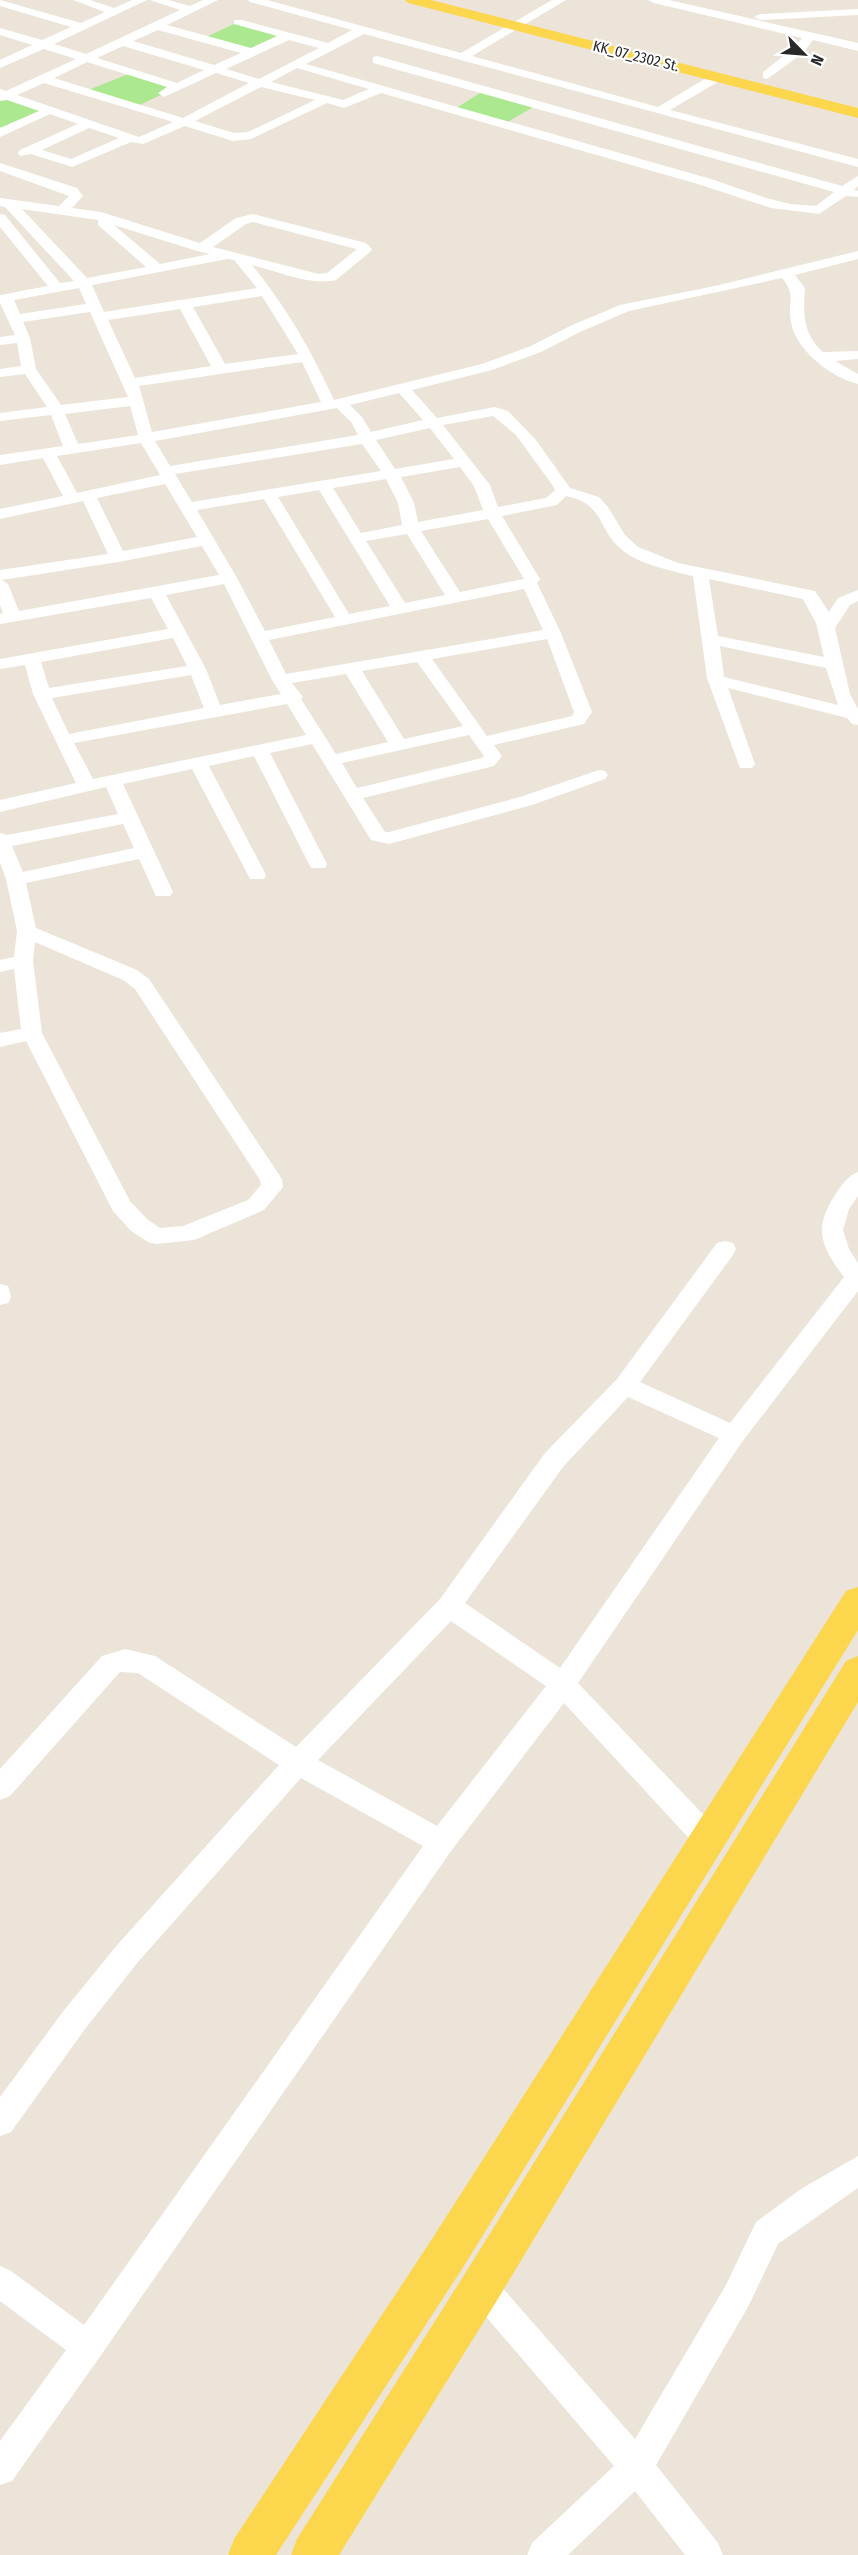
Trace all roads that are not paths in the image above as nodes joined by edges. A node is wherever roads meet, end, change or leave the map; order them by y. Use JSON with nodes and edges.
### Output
{"nodes":[{"id":1,"x":79,"y":0,"type":"edge"},
{"id":2,"x":141,"y":0,"type":"edge"},
{"id":3,"x":156,"y":0,"type":"edge"},
{"id":4,"x":212,"y":0,"type":"edge"},
{"id":5,"x":254,"y":0,"type":"edge"},
{"id":6,"x":413,"y":0,"type":"edge"},
{"id":7,"x":464,"y":0,"type":"edge"},
{"id":8,"x":560,"y":0,"type":"edge"},
{"id":9,"x":654,"y":0,"type":"edge"},
{"id":10,"x":719,"y":0,"type":"edge"},
{"id":11,"x":774,"y":0,"type":"edge"},
{"id":12,"x":806,"y":0,"type":"edge"},
{"id":13,"x":850,"y":0,"type":"edge"},
{"id":14,"x":0,"y":2,"type":"edge"},
{"id":15,"x":273,"y":5,"type":"junction"},
{"id":16,"x":191,"y":10,"type":"junction"},
{"id":17,"x":116,"y":12,"type":"junction"},
{"id":18,"x":858,"y":12,"type":"edge"},
{"id":19,"x":814,"y":14,"type":"junction"},
{"id":20,"x":531,"y":16,"type":"junction"},
{"id":21,"x":785,"y":16,"type":"junction"},
{"id":22,"x":724,"y":17,"type":"junction"},
{"id":23,"x":516,"y":25,"type":"junction"},
{"id":24,"x":158,"y":26,"type":"junction"},
{"id":25,"x":229,"y":26,"type":"junction"},
{"id":26,"x":83,"y":27,"type":"junction"},
{"id":27,"x":362,"y":30,"type":"junction"},
{"id":28,"x":0,"y":31,"type":"edge"},
{"id":29,"x":288,"y":36,"type":"junction"},
{"id":30,"x":809,"y":37,"type":"junction"},
{"id":31,"x":202,"y":39,"type":"junction"},
{"id":32,"x":123,"y":42,"type":"junction"},
{"id":33,"x":408,"y":43,"type":"junction"},
{"id":34,"x":44,"y":45,"type":"junction"},
{"id":35,"x":329,"y":47,"type":"junction"},
{"id":36,"x":858,"y":47,"type":"edge"},
{"id":37,"x":437,"y":51,"type":"junction"},
{"id":38,"x":251,"y":52,"type":"junction"},
{"id":39,"x":462,"y":57,"type":"junction"},
{"id":40,"x":87,"y":59,"type":"junction"},
{"id":41,"x":2,"y":62,"type":"edge"},
{"id":42,"x":368,"y":64,"type":"junction"},
{"id":43,"x":298,"y":65,"type":"junction"},
{"id":44,"x":215,"y":69,"type":"junction"},
{"id":45,"x":407,"y":69,"type":"junction"},
{"id":46,"x":131,"y":73,"type":"junction"},
{"id":47,"x":767,"y":75,"type":"junction"},
{"id":48,"x":717,"y":77,"type":"junction"},
{"id":49,"x":343,"y":78,"type":"junction"},
{"id":50,"x":45,"y":79,"type":"junction"},
{"id":51,"x":261,"y":83,"type":"junction"},
{"id":52,"x":178,"y":87,"type":"junction"},
{"id":53,"x":379,"y":89,"type":"junction"},
{"id":54,"x":86,"y":91,"type":"junction"},
{"id":55,"x":3,"y":95,"type":"edge"},
{"id":56,"x":552,"y":95,"type":"junction"},
{"id":57,"x":106,"y":97,"type":"junction"},
{"id":58,"x":858,"y":98,"type":"edge"},
{"id":59,"x":325,"y":100,"type":"junction"},
{"id":60,"x":135,"y":107,"type":"junction"},
{"id":61,"x":50,"y":110,"type":"junction"},
{"id":62,"x":661,"y":110,"type":"junction"},
{"id":63,"x":858,"y":113,"type":"edge"},
{"id":64,"x":65,"y":116,"type":"junction"},
{"id":65,"x":184,"y":122,"type":"junction"},
{"id":66,"x":88,"y":124,"type":"junction"},
{"id":67,"x":504,"y":124,"type":"junction"},
{"id":68,"x":719,"y":127,"type":"junction"},
{"id":69,"x":636,"y":133,"type":"junction"},
{"id":70,"x":0,"y":134,"type":"edge"},
{"id":71,"x":130,"y":138,"type":"junction"},
{"id":72,"x":685,"y":146,"type":"junction"},
{"id":73,"x":33,"y":148,"type":"junction"},
{"id":74,"x":604,"y":154,"type":"junction"},
{"id":75,"x":736,"y":161,"type":"junction"},
{"id":76,"x":858,"y":163,"type":"edge"},
{"id":77,"x":0,"y":165,"type":"edge"},
{"id":78,"x":858,"y":180,"type":"edge"},
{"id":79,"x":706,"y":182,"type":"junction"},
{"id":80,"x":845,"y":190,"type":"junction"},
{"id":81,"x":858,"y":195,"type":"edge"},
{"id":82,"x":4,"y":202,"type":"edge"},
{"id":83,"x":63,"y":209,"type":"junction"},
{"id":84,"x":96,"y":215,"type":"junction"},
{"id":85,"x":0,"y":218,"type":"edge"},
{"id":86,"x":202,"y":248,"type":"junction"},
{"id":87,"x":858,"y":255,"type":"edge"},
{"id":88,"x":234,"y":257,"type":"junction"},
{"id":89,"x":156,"y":268,"type":"junction"},
{"id":90,"x":786,"y":273,"type":"junction"},
{"id":91,"x":83,"y":282,"type":"junction"},
{"id":92,"x":56,"y":287,"type":"junction"},
{"id":93,"x":266,"y":291,"type":"junction"},
{"id":94,"x":3,"y":298,"type":"edge"},
{"id":95,"x":183,"y":304,"type":"junction"},
{"id":96,"x":97,"y":312,"type":"junction"},
{"id":97,"x":16,"y":319,"type":"junction"},
{"id":98,"x":23,"y":338,"type":"junction"},
{"id":99,"x":0,"y":341,"type":"edge"},
{"id":100,"x":858,"y":355,"type":"edge"},
{"id":101,"x":307,"y":357,"type":"junction"},
{"id":102,"x":819,"y":357,"type":"junction"},
{"id":103,"x":28,"y":369,"type":"junction"},
{"id":104,"x":220,"y":369,"type":"junction"},
{"id":105,"x":0,"y":373,"type":"edge"},
{"id":106,"x":858,"y":380,"type":"edge"},
{"id":107,"x":130,"y":383,"type":"junction"},
{"id":108,"x":402,"y":387,"type":"junction"},
{"id":109,"x":136,"y":400,"type":"junction"},
{"id":110,"x":335,"y":403,"type":"junction"},
{"id":111,"x":56,"y":409,"type":"junction"},
{"id":112,"x":0,"y":417,"type":"edge"},
{"id":113,"x":433,"y":422,"type":"junction"},
{"id":114,"x":367,"y":437,"type":"junction"},
{"id":115,"x":147,"y":438,"type":"junction"},
{"id":116,"x":72,"y":448,"type":"junction"},
{"id":117,"x":47,"y":452,"type":"junction"},
{"id":118,"x":0,"y":460,"type":"edge"},
{"id":119,"x":465,"y":462,"type":"junction"},
{"id":120,"x":168,"y":474,"type":"junction"},
{"id":121,"x":392,"y":475,"type":"junction"},
{"id":122,"x":324,"y":486,"type":"junction"},
{"id":123,"x":563,"y":491,"type":"junction"},
{"id":124,"x":269,"y":495,"type":"junction"},
{"id":125,"x":80,"y":497,"type":"junction"},
{"id":126,"x":187,"y":507,"type":"junction"},
{"id":127,"x":492,"y":512,"type":"junction"},
{"id":128,"x":0,"y":514,"type":"edge"},
{"id":129,"x":411,"y":528,"type":"junction"},
{"id":130,"x":358,"y":538,"type":"junction"},
{"id":131,"x":206,"y":540,"type":"junction"},
{"id":132,"x":118,"y":557,"type":"junction"},
{"id":133,"x":700,"y":572,"type":"junction"},
{"id":134,"x":0,"y":574,"type":"edge"},
{"id":135,"x":229,"y":578,"type":"junction"},
{"id":136,"x":529,"y":583,"type":"junction"},
{"id":137,"x":0,"y":584,"type":"edge"},
{"id":138,"x":156,"y":592,"type":"junction"},
{"id":139,"x":858,"y":595,"type":"edge"},
{"id":140,"x":456,"y":599,"type":"junction"},
{"id":141,"x":400,"y":609,"type":"junction"},
{"id":142,"x":6,"y":618,"type":"edge"},
{"id":143,"x":344,"y":619,"type":"junction"},
{"id":144,"x":825,"y":630,"type":"junction"},
{"id":145,"x":178,"y":632,"type":"junction"},
{"id":146,"x":553,"y":633,"type":"junction"},
{"id":147,"x":261,"y":637,"type":"junction"},
{"id":148,"x":710,"y":639,"type":"junction"},
{"id":149,"x":421,"y":655,"type":"junction"},
{"id":150,"x":32,"y":659,"type":"junction"},
{"id":151,"x":0,"y":664,"type":"edge"},
{"id":152,"x":834,"y":664,"type":"junction"},
{"id":153,"x":351,"y":668,"type":"junction"},
{"id":154,"x":197,"y":669,"type":"junction"},
{"id":155,"x":281,"y":680,"type":"junction"},
{"id":156,"x":717,"y":680,"type":"junction"},
{"id":157,"x":42,"y":694,"type":"junction"},
{"id":158,"x":294,"y":697,"type":"junction"},
{"id":159,"x":214,"y":711,"type":"junction"},
{"id":160,"x":854,"y":716,"type":"edge"},
{"id":161,"x":478,"y":735,"type":"junction"},
{"id":162,"x":315,"y":738,"type":"junction"},
{"id":163,"x":63,"y":740,"type":"junction"},
{"id":164,"x":399,"y":745,"type":"junction"},
{"id":165,"x":259,"y":749,"type":"junction"},
{"id":166,"x":330,"y":760,"type":"junction"},
{"id":167,"x":197,"y":761,"type":"junction"},
{"id":168,"x":746,"y":764,"type":"dead end"},
{"id":169,"x":599,"y":775,"type":"dead end"},
{"id":170,"x":112,"y":780,"type":"junction"},
{"id":171,"x":87,"y":786,"type":"junction"},
{"id":172,"x":352,"y":795,"type":"junction"},
{"id":173,"x":0,"y":806,"type":"edge"},
{"id":174,"x":129,"y":817,"type":"junction"},
{"id":175,"x":1,"y":840,"type":"edge"},
{"id":176,"x":144,"y":852,"type":"junction"},
{"id":177,"x":318,"y":864,"type":"dead end"},
{"id":178,"x":257,"y":875,"type":"dead end"},
{"id":179,"x":16,"y":879,"type":"junction"},
{"id":180,"x":163,"y":892,"type":"dead end"},
{"id":181,"x":27,"y":931,"type":"junction"},
{"id":182,"x":22,"y":961,"type":"junction"},
{"id":183,"x":0,"y":966,"type":"edge"},
{"id":184,"x":32,"y":1033,"type":"junction"},
{"id":185,"x":0,"y":1040,"type":"edge"},
{"id":186,"x":858,"y":1180,"type":"edge"},
{"id":187,"x":725,"y":1249,"type":"dead end"},
{"id":188,"x":857,"y":1278,"type":"edge"},
{"id":189,"x":0,"y":1292,"type":"edge"},
{"id":190,"x":0,"y":1297,"type":"edge"},
{"id":191,"x":625,"y":1384,"type":"junction"},
{"id":192,"x":734,"y":1435,"type":"junction"},
{"id":193,"x":858,"y":1601,"type":"edge"},
{"id":194,"x":449,"y":1606,"type":"junction"},
{"id":195,"x":858,"y":1671,"type":"edge"},
{"id":196,"x":563,"y":1684,"type":"junction"},
{"id":197,"x":297,"y":1763,"type":"junction"},
{"id":198,"x":0,"y":1788,"type":"edge"},
{"id":199,"x":707,"y":1838,"type":"junction"},
{"id":200,"x":441,"y":1842,"type":"junction"},
{"id":201,"x":0,"y":2122,"type":"edge"},
{"id":202,"x":858,"y":2171,"type":"edge"},
{"id":203,"x":0,"y":2282,"type":"edge"},
{"id":204,"x":481,"y":2287,"type":"junction"},
{"id":205,"x":88,"y":2348,"type":"junction"},
{"id":206,"x":637,"y":2467,"type":"junction"},
{"id":207,"x":0,"y":2469,"type":"edge"},
{"id":208,"x":250,"y":2555,"type":"edge"},
{"id":209,"x":313,"y":2555,"type":"edge"},
{"id":210,"x":544,"y":2555,"type":"edge"},
{"id":211,"x":706,"y":2555,"type":"edge"}],
"edges":[{"from":1,"to":17,"type":"street"},
{"from":2,"to":17,"type":"street"},
{"from":3,"to":16,"type":"street"},
{"from":4,"to":16,"type":"street"},
{"from":5,"to":15,"type":"street"},
{"from":6,"to":23,"type":"main road","name":"KK_07_2302 St."},
{"from":7,"to":20,"type":"main road","name":"KK_07_2302 St."},
{"from":8,"to":20,"type":"street"},
{"from":9,"to":22,"type":"street"},
{"from":10,"to":22,"type":"street"},
{"from":11,"to":21,"type":"street"},
{"from":12,"to":19,"type":"street"},
{"from":13,"to":18,"type":"street"},
{"from":14,"to":26,"type":"street"},
{"from":15,"to":25,"type":"street"},
{"from":15,"to":27,"type":"street"},
{"from":16,"to":24,"type":"street"},
{"from":17,"to":26,"type":"street"},
{"from":18,"to":19,"type":"street"},
{"from":19,"to":21,"type":"street"},
{"from":20,"to":23,"type":"street"},
{"from":20,"to":47,"type":"main road","name":"KK_07_2302 St."},
{"from":21,"to":22,"type":"street"},
{"from":22,"to":30,"type":"street"},
{"from":23,"to":39,"type":"street"},
{"from":23,"to":48,"type":"main road","name":"KK_07_2302 St."},
{"from":24,"to":31,"type":"street"},
{"from":24,"to":32,"type":"street"},
{"from":25,"to":29,"type":"street"},
{"from":25,"to":31,"type":"street"},
{"from":26,"to":34,"type":"street"},
{"from":27,"to":33,"type":"street"},
{"from":27,"to":35,"type":"street"},
{"from":28,"to":34,"type":"street"},
{"from":29,"to":35,"type":"street"},
{"from":29,"to":38,"type":"street"},
{"from":30,"to":36,"type":"street"},
{"from":30,"to":47,"type":"street"},
{"from":31,"to":38,"type":"street"},
{"from":32,"to":40,"type":"street"},
{"from":32,"to":44,"type":"street"},
{"from":33,"to":37,"type":"street"},
{"from":33,"to":42,"type":"street"},
{"from":34,"to":40,"type":"street"},
{"from":34,"to":41,"type":"street"},
{"from":35,"to":43,"type":"street"},
{"from":37,"to":39,"type":"street"},
{"from":37,"to":45,"type":"street"},
{"from":38,"to":44,"type":"street"},
{"from":39,"to":56,"type":"street"},
{"from":40,"to":46,"type":"street"},
{"from":40,"to":50,"type":"street"},
{"from":42,"to":45,"type":"street"},
{"from":42,"to":49,"type":"street"},
{"from":43,"to":49,"type":"street"},
{"from":43,"to":51,"type":"street"},
{"from":44,"to":51,"type":"street"},
{"from":44,"to":52,"type":"street"},
{"from":45,"to":56,"type":"street"},
{"from":46,"to":52,"type":"street"},
{"from":46,"to":54,"type":"street"},
{"from":47,"to":58,"type":"main road","name":"KK_07_2302 St."},
{"from":48,"to":62,"type":"street"},
{"from":48,"to":63,"type":"main road","name":"KK_07_2302 St."},
{"from":49,"to":53,"type":"street"},
{"from":50,"to":54,"type":"street"},
{"from":50,"to":55,"type":"street"},
{"from":51,"to":59,"type":"street"},
{"from":51,"to":65,"type":"street"},
{"from":52,"to":60,"type":"street"},
{"from":53,"to":59,"type":"street"},
{"from":53,"to":67,"type":"street"},
{"from":54,"to":57,"type":"street"},
{"from":55,"to":61,"type":"street"},
{"from":56,"to":62,"type":"street"},
{"from":56,"to":67,"type":"street"},
{"from":56,"to":69,"type":"street"},
{"from":57,"to":60,"type":"street"},
{"from":57,"to":64,"type":"street"},
{"from":59,"to":65,"type":"street"},
{"from":60,"to":65,"type":"street"},
{"from":61,"to":64,"type":"street"},
{"from":61,"to":70,"type":"street"},
{"from":62,"to":68,"type":"street"},
{"from":64,"to":66,"type":"street"},
{"from":65,"to":71,"type":"street"},
{"from":66,"to":71,"type":"street"},
{"from":66,"to":73,"type":"street"},
{"from":67,"to":74,"type":"street"},
{"from":68,"to":72,"type":"street"},
{"from":68,"to":76,"type":"street"},
{"from":69,"to":72,"type":"street"},
{"from":69,"to":74,"type":"street"},
{"from":70,"to":73,"type":"street"},
{"from":71,"to":73,"type":"street"},
{"from":72,"to":75,"type":"street"},
{"from":73,"to":77,"type":"street"},
{"from":74,"to":79,"type":"street"},
{"from":75,"to":79,"type":"street"},
{"from":75,"to":80,"type":"street"},
{"from":77,"to":83,"type":"street"},
{"from":78,"to":80,"type":"street"},
{"from":79,"to":80,"type":"street"},
{"from":80,"to":81,"type":"street"},
{"from":82,"to":83,"type":"street"},
{"from":82,"to":91,"type":"street"},
{"from":83,"to":84,"type":"street"},
{"from":84,"to":86,"type":"street"},
{"from":84,"to":89,"type":"street"},
{"from":85,"to":92,"type":"street"},
{"from":86,"to":88,"type":"street"},
{"from":86,"to":88,"type":"street"},
{"from":87,"to":90,"type":"street"},
{"from":88,"to":89,"type":"street"},
{"from":88,"to":93,"type":"street"},
{"from":89,"to":91,"type":"street"},
{"from":90,"to":102,"type":"street"},
{"from":90,"to":108,"type":"street"},
{"from":91,"to":92,"type":"street"},
{"from":91,"to":96,"type":"street"},
{"from":92,"to":94,"type":"street"},
{"from":93,"to":95,"type":"street"},
{"from":93,"to":101,"type":"street"},
{"from":94,"to":97,"type":"street"},
{"from":95,"to":96,"type":"street"},
{"from":95,"to":104,"type":"street"},
{"from":96,"to":97,"type":"street"},
{"from":96,"to":107,"type":"street"},
{"from":97,"to":98,"type":"street"},
{"from":98,"to":99,"type":"street"},
{"from":98,"to":103,"type":"street"},
{"from":100,"to":102,"type":"street"},
{"from":101,"to":104,"type":"street"},
{"from":101,"to":110,"type":"street"},
{"from":102,"to":106,"type":"street"},
{"from":103,"to":105,"type":"street"},
{"from":103,"to":111,"type":"street"},
{"from":104,"to":107,"type":"street"},
{"from":107,"to":109,"type":"street"},
{"from":108,"to":110,"type":"street"},
{"from":108,"to":113,"type":"street"},
{"from":109,"to":111,"type":"street"},
{"from":109,"to":115,"type":"street"},
{"from":110,"to":114,"type":"street"},
{"from":110,"to":115,"type":"street"},
{"from":111,"to":112,"type":"street"},
{"from":111,"to":116,"type":"street"},
{"from":113,"to":114,"type":"street"},
{"from":113,"to":119,"type":"street"},
{"from":113,"to":123,"type":"street"},
{"from":114,"to":120,"type":"street"},
{"from":114,"to":121,"type":"street"},
{"from":115,"to":116,"type":"street"},
{"from":115,"to":120,"type":"street"},
{"from":116,"to":117,"type":"street"},
{"from":117,"to":118,"type":"street"},
{"from":117,"to":125,"type":"street"},
{"from":119,"to":121,"type":"street"},
{"from":119,"to":127,"type":"street"},
{"from":120,"to":125,"type":"street"},
{"from":120,"to":126,"type":"street"},
{"from":121,"to":122,"type":"street"},
{"from":121,"to":129,"type":"street"},
{"from":122,"to":124,"type":"street"},
{"from":122,"to":130,"type":"street"},
{"from":123,"to":127,"type":"street"},
{"from":123,"to":133,"type":"street"},
{"from":124,"to":126,"type":"street"},
{"from":124,"to":143,"type":"street"},
{"from":125,"to":128,"type":"street"},
{"from":125,"to":132,"type":"street"},
{"from":126,"to":131,"type":"street"},
{"from":127,"to":129,"type":"street"},
{"from":127,"to":136,"type":"street"},
{"from":129,"to":130,"type":"street"},
{"from":129,"to":140,"type":"street"},
{"from":130,"to":141,"type":"street"},
{"from":131,"to":132,"type":"street"},
{"from":131,"to":135,"type":"street"},
{"from":132,"to":134,"type":"street"},
{"from":133,"to":144,"type":"street"},
{"from":133,"to":148,"type":"street"},
{"from":135,"to":138,"type":"street"},
{"from":135,"to":147,"type":"street"},
{"from":136,"to":140,"type":"street"},
{"from":136,"to":146,"type":"street"},
{"from":137,"to":142,"type":"street"},
{"from":138,"to":142,"type":"street"},
{"from":138,"to":145,"type":"street"},
{"from":139,"to":144,"type":"street"},
{"from":140,"to":141,"type":"street"},
{"from":141,"to":143,"type":"street"},
{"from":143,"to":147,"type":"street"},
{"from":144,"to":152,"type":"street"},
{"from":145,"to":150,"type":"street"},
{"from":145,"to":154,"type":"street"},
{"from":146,"to":149,"type":"street"},
{"from":146,"to":161,"type":"street"},
{"from":147,"to":155,"type":"street"},
{"from":148,"to":152,"type":"street"},
{"from":148,"to":156,"type":"street"},
{"from":149,"to":153,"type":"street"},
{"from":149,"to":161,"type":"street"},
{"from":150,"to":151,"type":"street"},
{"from":150,"to":157,"type":"street"},
{"from":152,"to":160,"type":"street"},
{"from":153,"to":155,"type":"street"},
{"from":153,"to":164,"type":"street"},
{"from":154,"to":157,"type":"street"},
{"from":154,"to":159,"type":"street"},
{"from":155,"to":158,"type":"street"},
{"from":156,"to":160,"type":"street"},
{"from":156,"to":168,"type":"street"},
{"from":157,"to":163,"type":"street"},
{"from":158,"to":159,"type":"street"},
{"from":158,"to":162,"type":"street"},
{"from":159,"to":163,"type":"street"},
{"from":161,"to":164,"type":"street"},
{"from":161,"to":172,"type":"street"},
{"from":162,"to":165,"type":"street"},
{"from":162,"to":166,"type":"street"},
{"from":163,"to":171,"type":"street"},
{"from":164,"to":166,"type":"street"},
{"from":165,"to":167,"type":"street"},
{"from":165,"to":177,"type":"street"},
{"from":166,"to":172,"type":"street"},
{"from":167,"to":170,"type":"street"},
{"from":167,"to":178,"type":"street"},
{"from":169,"to":172,"type":"street"},
{"from":170,"to":171,"type":"street"},
{"from":170,"to":174,"type":"street"},
{"from":171,"to":173,"type":"street"},
{"from":174,"to":175,"type":"street"},
{"from":174,"to":176,"type":"street"},
{"from":175,"to":179,"type":"street"},
{"from":176,"to":179,"type":"street"},
{"from":176,"to":180,"type":"street"},
{"from":179,"to":181,"type":"street"},
{"from":181,"to":182,"type":"street"},
{"from":181,"to":184,"type":"street"},
{"from":182,"to":183,"type":"street"},
{"from":182,"to":184,"type":"street"},
{"from":184,"to":185,"type":"street"},
{"from":186,"to":188,"type":"street"},
{"from":187,"to":191,"type":"street"},
{"from":188,"to":192,"type":"street"},
{"from":189,"to":190,"type":"street"},
{"from":191,"to":192,"type":"street"},
{"from":191,"to":194,"type":"street"},
{"from":192,"to":196,"type":"street"},
{"from":193,"to":199,"type":"main road"},
{"from":194,"to":196,"type":"street"},
{"from":194,"to":197,"type":"street"},
{"from":195,"to":204,"type":"main road"},
{"from":196,"to":199,"type":"street"},
{"from":196,"to":200,"type":"street"},
{"from":197,"to":198,"type":"street"},
{"from":197,"to":200,"type":"street"},
{"from":197,"to":201,"type":"street"},
{"from":199,"to":208,"type":"main road"},
{"from":200,"to":205,"type":"street"},
{"from":202,"to":206,"type":"street"},
{"from":203,"to":205,"type":"street"},
{"from":204,"to":206,"type":"street"},
{"from":204,"to":209,"type":"main road"},
{"from":205,"to":207,"type":"street"},
{"from":206,"to":210,"type":"street"},
{"from":206,"to":211,"type":"street"}]}
